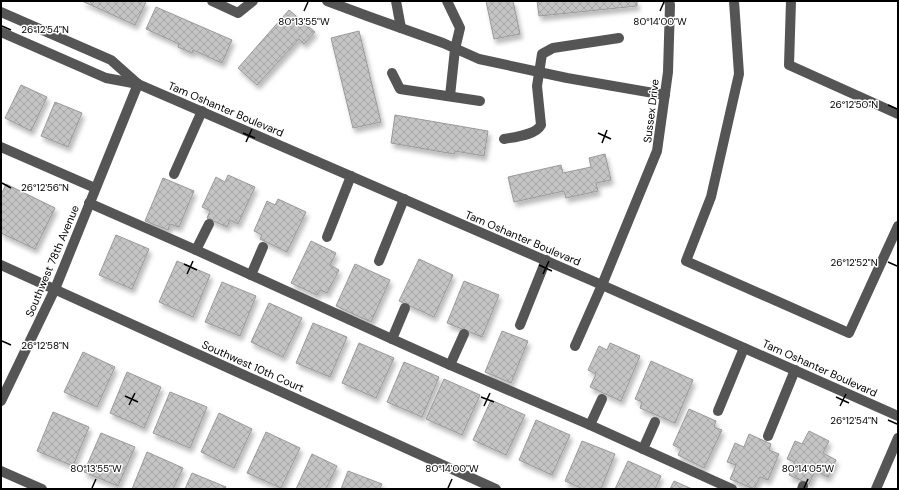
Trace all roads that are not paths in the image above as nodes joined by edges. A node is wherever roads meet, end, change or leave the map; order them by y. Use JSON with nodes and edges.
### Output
{"nodes":[{"id":1,"x":212,"y":1,"type":"edge"},
{"id":2,"x":253,"y":1,"type":"edge"},
{"id":3,"x":327,"y":1,"type":"edge"},
{"id":4,"x":396,"y":1,"type":"edge"},
{"id":5,"x":447,"y":1,"type":"edge"},
{"id":6,"x":670,"y":1,"type":"edge"},
{"id":7,"x":734,"y":1,"type":"edge"},
{"id":8,"x":791,"y":1,"type":"edge"},
{"id":9,"x":1,"y":12,"type":"edge"},
{"id":10,"x":401,"y":28,"type":"junction"},
{"id":11,"x":1,"y":32,"type":"edge"},
{"id":12,"x":619,"y":38,"type":"dead end"},
{"id":13,"x":455,"y":49,"type":"junction"},
{"id":14,"x":538,"y":72,"type":"junction"},
{"id":15,"x":392,"y":73,"type":"dead end"},
{"id":16,"x":138,"y":84,"type":"junction"},
{"id":17,"x":665,"y":95,"type":"junction"},
{"id":18,"x":450,"y":96,"type":"junction"},
{"id":19,"x":480,"y":101,"type":"dead end"},
{"id":20,"x":202,"y":111,"type":"junction"},
{"id":21,"x":898,"y":114,"type":"edge"},
{"id":22,"x":504,"y":139,"type":"dead end"},
{"id":23,"x":1,"y":147,"type":"edge"},
{"id":24,"x":174,"y":174,"type":"dead end"},
{"id":25,"x":351,"y":176,"type":"junction"},
{"id":26,"x":96,"y":188,"type":"junction"},
{"id":27,"x":404,"y":199,"type":"junction"},
{"id":28,"x":90,"y":203,"type":"junction"},
{"id":29,"x":209,"y":224,"type":"dead end"},
{"id":30,"x":898,"y":226,"type":"edge"},
{"id":31,"x":327,"y":237,"type":"dead end"},
{"id":32,"x":263,"y":247,"type":"dead end"},
{"id":33,"x":196,"y":250,"type":"junction"},
{"id":34,"x":546,"y":260,"type":"junction"},
{"id":35,"x":379,"y":261,"type":"dead end"},
{"id":36,"x":1,"y":265,"type":"edge"},
{"id":37,"x":251,"y":274,"type":"junction"},
{"id":38,"x":602,"y":285,"type":"junction"},
{"id":39,"x":55,"y":288,"type":"junction"},
{"id":40,"x":405,"y":308,"type":"dead end"},
{"id":41,"x":520,"y":325,"type":"dead end"},
{"id":42,"x":464,"y":334,"type":"dead end"},
{"id":43,"x":392,"y":339,"type":"junction"},
{"id":44,"x":575,"y":346,"type":"dead end"},
{"id":45,"x":744,"y":348,"type":"junction"},
{"id":46,"x":450,"y":365,"type":"junction"},
{"id":47,"x":795,"y":370,"type":"junction"},
{"id":48,"x":602,"y":398,"type":"dead end"},
{"id":49,"x":1,"y":401,"type":"edge"},
{"id":50,"x":718,"y":412,"type":"dead end"},
{"id":51,"x":898,"y":416,"type":"edge"},
{"id":52,"x":655,"y":422,"type":"dead end"},
{"id":53,"x":590,"y":425,"type":"junction"},
{"id":54,"x":768,"y":436,"type":"dead end"},
{"id":55,"x":898,"y":438,"type":"edge"},
{"id":56,"x":643,"y":449,"type":"junction"},
{"id":57,"x":1,"y":471,"type":"edge"},
{"id":58,"x":42,"y":489,"type":"edge"},
{"id":59,"x":496,"y":489,"type":"edge"},
{"id":60,"x":732,"y":489,"type":"edge"},
{"id":61,"x":876,"y":489,"type":"edge"}],
"edges":[{"from":1,"to":2,"type":"street"},
{"from":3,"to":10,"type":"street"},
{"from":4,"to":10,"type":"street"},
{"from":5,"to":13,"type":"street"},
{"from":6,"to":17,"type":"street","name":"Sussex Drive"},
{"from":7,"to":30,"type":"street"},
{"from":8,"to":21,"type":"street"},
{"from":9,"to":16,"type":"street","name":"Tam Oshanter Boulevard"},
{"from":10,"to":13,"type":"street"},
{"from":11,"to":16,"type":"street","name":"Tam Oshanter Boulevard"},
{"from":12,"to":14,"type":"street"},
{"from":13,"to":14,"type":"street"},
{"from":13,"to":18,"type":"street"},
{"from":14,"to":17,"type":"street"},
{"from":14,"to":22,"type":"street"},
{"from":15,"to":18,"type":"street"},
{"from":16,"to":20,"type":"street","name":"Tam Oshanter Boulevard"},
{"from":16,"to":26,"type":"street","name":"Southwest 78th Avenue"},
{"from":17,"to":38,"type":"street","name":"Sussex Drive"},
{"from":18,"to":19,"type":"street"},
{"from":20,"to":24,"type":"street"},
{"from":20,"to":25,"type":"street","name":"Tam Oshanter Boulevard"},
{"from":23,"to":26,"type":"street"},
{"from":25,"to":27,"type":"street","name":"Tam Oshanter Boulevard"},
{"from":25,"to":31,"type":"street"},
{"from":26,"to":28,"type":"street","name":"Southwest 78th Avenue"},
{"from":27,"to":34,"type":"street","name":"Tam Oshanter Boulevard"},
{"from":27,"to":35,"type":"street"},
{"from":28,"to":33,"type":"street"},
{"from":28,"to":39,"type":"street","name":"Southwest 78th Avenue"},
{"from":29,"to":33,"type":"street"},
{"from":32,"to":37,"type":"street"},
{"from":33,"to":37,"type":"street"},
{"from":34,"to":38,"type":"street","name":"Tam Oshanter Boulevard"},
{"from":34,"to":41,"type":"street"},
{"from":36,"to":39,"type":"street","name":"Southwest 10th Court"},
{"from":37,"to":43,"type":"street"},
{"from":38,"to":44,"type":"street","name":"Sussex Drive"},
{"from":38,"to":45,"type":"street","name":"Tam Oshanter Boulevard"},
{"from":39,"to":49,"type":"street","name":"Southwest 78th Avenue"},
{"from":39,"to":59,"type":"street","name":"Southwest 10th Court"},
{"from":40,"to":43,"type":"street"},
{"from":42,"to":46,"type":"street"},
{"from":43,"to":46,"type":"street"},
{"from":45,"to":47,"type":"street","name":"Tam Oshanter Boulevard"},
{"from":45,"to":50,"type":"street"},
{"from":46,"to":53,"type":"street"},
{"from":47,"to":51,"type":"street","name":"Tam Oshanter Boulevard"},
{"from":47,"to":54,"type":"street"},
{"from":48,"to":53,"type":"street"},
{"from":52,"to":56,"type":"street"},
{"from":53,"to":56,"type":"street"},
{"from":55,"to":61,"type":"street"},
{"from":56,"to":60,"type":"street"},
{"from":57,"to":58,"type":"street"}]}
